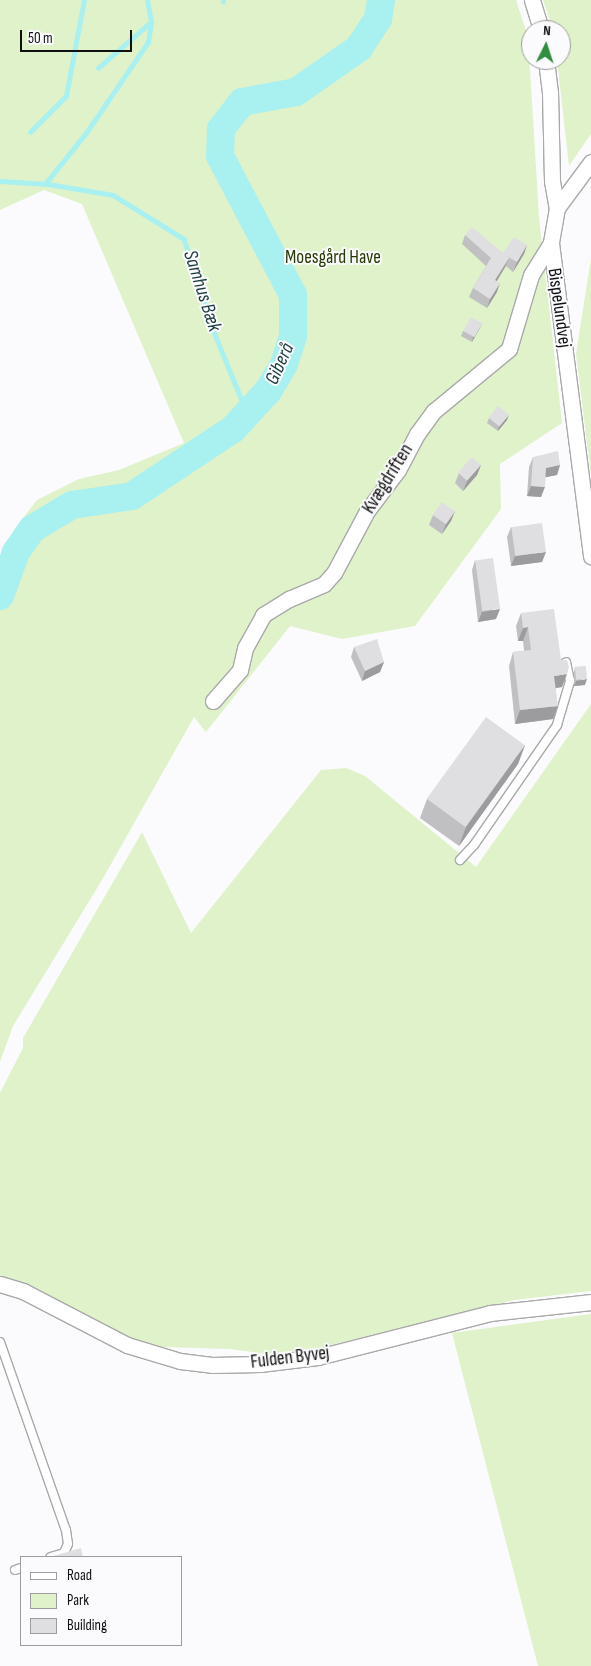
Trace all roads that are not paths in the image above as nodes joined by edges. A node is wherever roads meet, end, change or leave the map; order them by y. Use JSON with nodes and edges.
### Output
{"nodes":[{"id":1,"x":532,"y":0,"type":"edge"},
{"id":2,"x":538,"y":20,"type":"edge"},
{"id":3,"x":547,"y":70,"type":"edge"},
{"id":4,"x":591,"y":162,"type":"edge"},
{"id":5,"x":558,"y":208,"type":"junction"},
{"id":6,"x":551,"y":243,"type":"junction"},
{"id":7,"x":591,"y":556,"type":"edge"},
{"id":8,"x":566,"y":660,"type":"edge"},
{"id":9,"x":213,"y":701,"type":"dead end"},
{"id":10,"x":460,"y":860,"type":"dead end"},
{"id":11,"x":0,"y":1284,"type":"edge"},
{"id":12,"x":591,"y":1302,"type":"edge"},
{"id":13,"x":0,"y":1342,"type":"edge"},
{"id":14,"x":55,"y":1556,"type":"edge"}],
"edges":[{"from":1,"to":2,"type":"street"},
{"from":3,"to":5,"type":"street","name":"Bispelundvej"},
{"from":4,"to":5,"type":"street"},
{"from":5,"to":6,"type":"street","name":"Bispelundvej"},
{"from":6,"to":7,"type":"street","name":"Bispelundvej"},
{"from":6,"to":9,"type":"street","name":"Kvægdriften"},
{"from":8,"to":10,"type":"lane"},
{"from":11,"to":12,"type":"street","name":"Fulden Byvej"},
{"from":13,"to":14,"type":"lane"}]}
